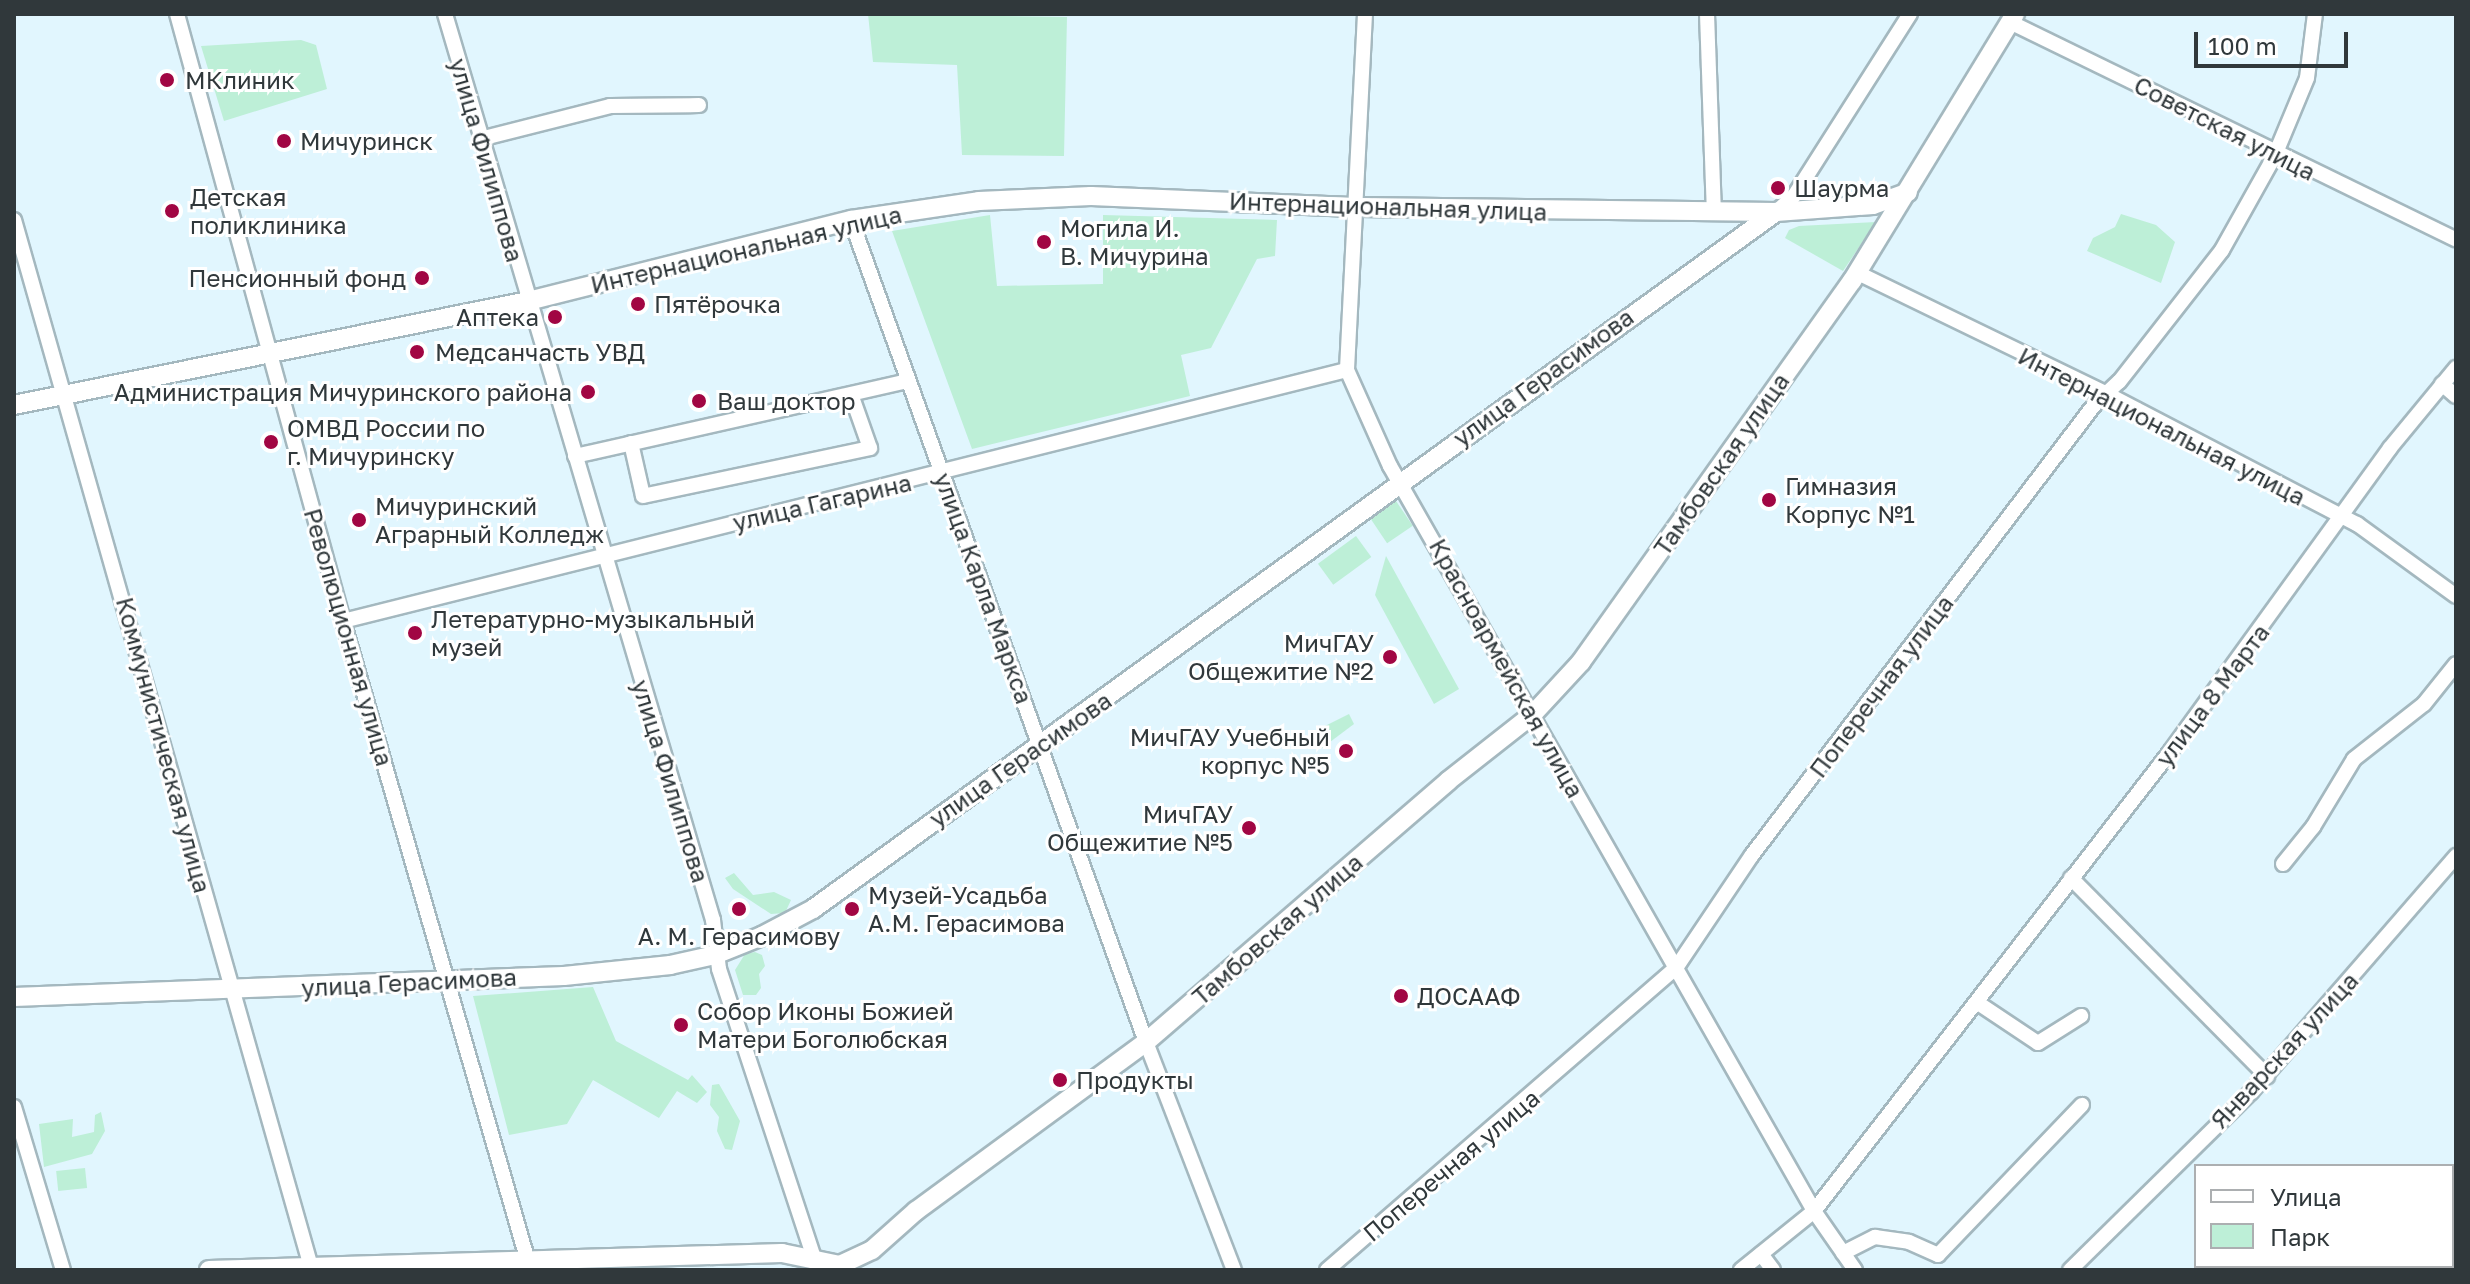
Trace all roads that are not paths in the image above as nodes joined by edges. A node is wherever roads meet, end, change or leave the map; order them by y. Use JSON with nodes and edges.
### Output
{"nodes":[{"id":1,"x":177,"y":14,"type":"edge"},
{"id":2,"x":445,"y":14,"type":"edge"},
{"id":3,"x":1365,"y":14,"type":"edge"},
{"id":4,"x":1707,"y":14,"type":"edge"},
{"id":5,"x":1910,"y":14,"type":"edge"},
{"id":6,"x":2315,"y":14,"type":"edge"},
{"id":7,"x":2007,"y":17,"type":"edge"},
{"id":8,"x":699,"y":105,"type":"dead end"},
{"id":9,"x":480,"y":139,"type":"junction"},
{"id":10,"x":2275,"y":155,"type":"junction"},
{"id":11,"x":1908,"y":192,"type":"junction"},
{"id":12,"x":1359,"y":207,"type":"junction"},
{"id":13,"x":1714,"y":212,"type":"junction"},
{"id":14,"x":1776,"y":212,"type":"junction"},
{"id":15,"x":14,"y":220,"type":"edge"},
{"id":16,"x":851,"y":220,"type":"junction"},
{"id":17,"x":2456,"y":240,"type":"edge"},
{"id":18,"x":1858,"y":273,"type":"junction"},
{"id":19,"x":528,"y":301,"type":"junction"},
{"id":20,"x":271,"y":352,"type":"junction"},
{"id":21,"x":2456,"y":368,"type":"edge"},
{"id":22,"x":1347,"y":370,"type":"junction"},
{"id":23,"x":908,"y":381,"type":"junction"},
{"id":24,"x":2442,"y":384,"type":"junction"},
{"id":25,"x":67,"y":394,"type":"junction"},
{"id":26,"x":851,"y":394,"type":"junction"},
{"id":27,"x":2107,"y":394,"type":"junction"},
{"id":28,"x":2456,"y":396,"type":"edge"},
{"id":29,"x":14,"y":405,"type":"edge"},
{"id":30,"x":631,"y":443,"type":"junction"},
{"id":31,"x":575,"y":456,"type":"junction"},
{"id":32,"x":942,"y":473,"type":"junction"},
{"id":33,"x":1400,"y":481,"type":"junction"},
{"id":34,"x":2340,"y":517,"type":"junction"},
{"id":35,"x":604,"y":554,"type":"junction"},
{"id":36,"x":2456,"y":596,"type":"edge"},
{"id":37,"x":343,"y":621,"type":"junction"},
{"id":38,"x":2456,"y":664,"type":"edge"},
{"id":39,"x":1533,"y":714,"type":"junction"},
{"id":40,"x":1042,"y":744,"type":"junction"},
{"id":41,"x":2456,"y":856,"type":"edge"},
{"id":42,"x":2283,"y":864,"type":"dead end"},
{"id":43,"x":2071,"y":878,"type":"junction"},
{"id":44,"x":715,"y":955,"type":"junction"},
{"id":45,"x":1676,"y":968,"type":"junction"},
{"id":46,"x":447,"y":980,"type":"junction"},
{"id":47,"x":234,"y":991,"type":"junction"},
{"id":48,"x":14,"y":997,"type":"edge"},
{"id":49,"x":1978,"y":1003,"type":"junction"},
{"id":50,"x":2081,"y":1016,"type":"dead end"},
{"id":51,"x":1146,"y":1042,"type":"junction"},
{"id":52,"x":2267,"y":1076,"type":"junction"},
{"id":53,"x":2082,"y":1105,"type":"dead end"},
{"id":54,"x":14,"y":1107,"type":"edge"},
{"id":55,"x":1814,"y":1211,"type":"junction"},
{"id":56,"x":1843,"y":1253,"type":"junction"},
{"id":57,"x":1761,"y":1254,"type":"junction"},
{"id":58,"x":527,"y":1258,"type":"junction"},
{"id":59,"x":642,"y":1262,"type":"edge"},
{"id":60,"x":816,"y":1264,"type":"edge"},
{"id":61,"x":312,"y":1267,"type":"edge"},
{"id":62,"x":63,"y":1270,"type":"edge"},
{"id":63,"x":209,"y":1270,"type":"edge"},
{"id":64,"x":1234,"y":1270,"type":"edge"},
{"id":65,"x":1327,"y":1270,"type":"edge"},
{"id":66,"x":1741,"y":1270,"type":"edge"},
{"id":67,"x":1773,"y":1270,"type":"edge"},
{"id":68,"x":1855,"y":1270,"type":"edge"},
{"id":69,"x":2070,"y":1270,"type":"edge"}],
"edges":[{"from":1,"to":20,"type":"street","name":"Революционная улица"},
{"from":2,"to":9,"type":"street","name":"улица Филиппова"},
{"from":3,"to":12,"type":"street","name":"Красноармейская улица"},
{"from":4,"to":13,"type":"street"},
{"from":5,"to":14,"type":"street"},
{"from":6,"to":10,"type":"street","name":"Поперечная улица"},
{"from":7,"to":10,"type":"street","name":"Советская улица"},
{"from":7,"to":11,"type":"main road","name":"Тамбовская улица"},
{"from":8,"to":9,"type":"street"},
{"from":9,"to":19,"type":"street","name":"улица Филиппова"},
{"from":10,"to":17,"type":"street","name":"Советская улица"},
{"from":10,"to":27,"type":"street","name":"Поперечная улица"},
{"from":11,"to":14,"type":"main road"},
{"from":11,"to":18,"type":"main road","name":"Тамбовская улица"},
{"from":12,"to":13,"type":"main road","name":"Интернациональная улица"},
{"from":12,"to":16,"type":"main road","name":"Интернациональная улица"},
{"from":12,"to":22,"type":"street","name":"Красноармейская улица"},
{"from":13,"to":14,"type":"main road","name":"Интернациональная улица"},
{"from":14,"to":33,"type":"main road","name":"улица Герасимова"},
{"from":15,"to":25,"type":"street","name":"Коммунистическая улица"},
{"from":16,"to":19,"type":"main road","name":"Интернациональная улица"},
{"from":16,"to":23,"type":"street","name":"улица Карла Маркса"},
{"from":18,"to":27,"type":"street","name":"Интернациональная улица"},
{"from":18,"to":39,"type":"main road","name":"Тамбовская улица"},
{"from":19,"to":20,"type":"main road","name":"Интернациональная улица"},
{"from":19,"to":31,"type":"street","name":"улица Филиппова"},
{"from":20,"to":25,"type":"main road","name":"Интернациональная улица"},
{"from":20,"to":37,"type":"street","name":"Революционная улица"},
{"from":21,"to":24,"type":"street","name":"улица 8 Марта"},
{"from":22,"to":32,"type":"street","name":"улица Гагарина"},
{"from":22,"to":33,"type":"street","name":"Красноармейская улица"},
{"from":23,"to":26,"type":"street"},
{"from":23,"to":32,"type":"street","name":"улица Карла Маркса"},
{"from":24,"to":28,"type":"street"},
{"from":24,"to":34,"type":"street","name":"улица 8 Марта"},
{"from":25,"to":29,"type":"main road","name":"Интернациональная улица"},
{"from":25,"to":47,"type":"street","name":"Коммунистическая улица"},
{"from":26,"to":30,"type":"street"},
{"from":26,"to":30,"type":"street"},
{"from":27,"to":34,"type":"street","name":"Интернациональная улица"},
{"from":27,"to":45,"type":"street","name":"Поперечная улица"},
{"from":30,"to":31,"type":"street"},
{"from":31,"to":35,"type":"street","name":"улица Филиппова"},
{"from":32,"to":35,"type":"street","name":"улица Гагарина"},
{"from":32,"to":40,"type":"street","name":"улица Карла Маркса"},
{"from":33,"to":39,"type":"street","name":"Красноармейская улица"},
{"from":33,"to":40,"type":"main road","name":"улица Герасимова"},
{"from":34,"to":36,"type":"street","name":"Интернациональная улица"},
{"from":34,"to":43,"type":"street","name":"улица 8 Марта"},
{"from":35,"to":37,"type":"street","name":"улица Гагарина"},
{"from":35,"to":44,"type":"street","name":"улица Филиппова"},
{"from":37,"to":46,"type":"street","name":"Революционная улица"},
{"from":38,"to":42,"type":"street"},
{"from":39,"to":45,"type":"street","name":"Красноармейская улица"},
{"from":39,"to":51,"type":"main road","name":"Тамбовская улица"},
{"from":40,"to":44,"type":"main road","name":"улица Герасимова"},
{"from":40,"to":51,"type":"street","name":"улица Карла Маркса"},
{"from":41,"to":52,"type":"street","name":"Январская улица"},
{"from":43,"to":49,"type":"street","name":"улица 8 Марта"},
{"from":43,"to":52,"type":"street"},
{"from":44,"to":46,"type":"main road","name":"улица Герасимова"},
{"from":44,"to":60,"type":"street","name":"улица Филиппова"},
{"from":45,"to":55,"type":"street","name":"Красноармейская улица"},
{"from":45,"to":65,"type":"street","name":"Поперечная улица"},
{"from":46,"to":47,"type":"main road","name":"улица Герасимова"},
{"from":46,"to":58,"type":"street","name":"Революционная улица"},
{"from":47,"to":48,"type":"main road","name":"улица Герасимова"},
{"from":47,"to":61,"type":"street","name":"Коммунистическая улица"},
{"from":49,"to":50,"type":"street"},
{"from":49,"to":55,"type":"street","name":"улица 8 Марта"},
{"from":51,"to":60,"type":"main road","name":"Тамбовская улица"},
{"from":51,"to":64,"type":"street","name":"улица Карла Маркса"},
{"from":52,"to":69,"type":"street","name":"Январская улица"},
{"from":53,"to":56,"type":"street"},
{"from":54,"to":62,"type":"street"},
{"from":55,"to":56,"type":"street","name":"Красноармейская улица"},
{"from":55,"to":57,"type":"street","name":"улица 8 Марта"},
{"from":56,"to":68,"type":"street","name":"Красноармейская улица"},
{"from":57,"to":66,"type":"street","name":"улица 8 Марта"},
{"from":57,"to":67,"type":"street"},
{"from":58,"to":59,"type":"main road","name":"Тамбовская улица"},
{"from":58,"to":61,"type":"main road","name":"Тамбовская улица"},
{"from":59,"to":60,"type":"main road","name":"Тамбовская улица"},
{"from":61,"to":63,"type":"main road","name":"Тамбовская улица"}]}
